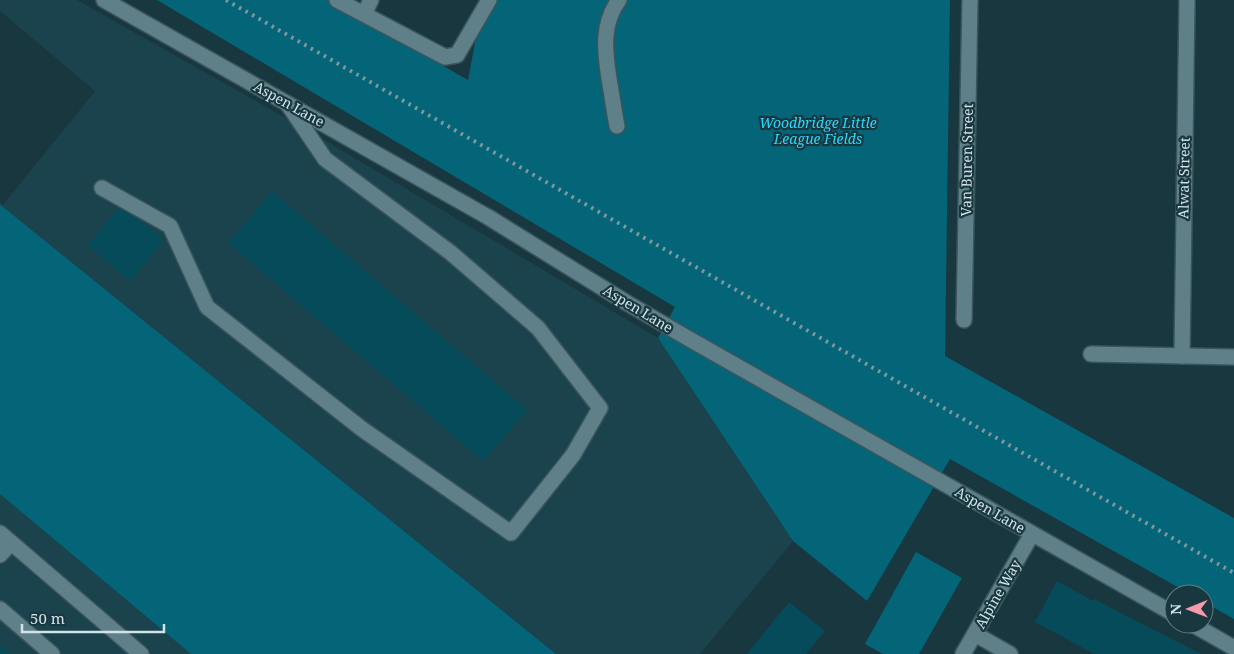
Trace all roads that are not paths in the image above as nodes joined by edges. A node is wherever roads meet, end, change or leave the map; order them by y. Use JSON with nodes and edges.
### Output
{"nodes":[{"id":1,"x":104,"y":0,"type":"edge"},
{"id":2,"x":338,"y":0,"type":"edge"},
{"id":3,"x":371,"y":0,"type":"edge"},
{"id":4,"x":489,"y":0,"type":"edge"},
{"id":5,"x":619,"y":0,"type":"edge"},
{"id":6,"x":970,"y":0,"type":"edge"},
{"id":7,"x":1187,"y":0,"type":"edge"},
{"id":8,"x":358,"y":11,"type":"junction"},
{"id":9,"x":288,"y":103,"type":"junction"},
{"id":10,"x":617,"y":126,"type":"dead end"},
{"id":11,"x":102,"y":188,"type":"dead end"},
{"id":12,"x":964,"y":320,"type":"dead end"},
{"id":13,"x":1091,"y":354,"type":"dead end"},
{"id":14,"x":1182,"y":356,"type":"junction"},
{"id":15,"x":1234,"y":357,"type":"edge"},
{"id":16,"x":1032,"y":534,"type":"junction"},
{"id":17,"x":5,"y":538,"type":"edge"},
{"id":18,"x":0,"y":555,"type":"edge"},
{"id":19,"x":1164,"y":608,"type":"edge"},
{"id":20,"x":0,"y":609,"type":"edge"},
{"id":21,"x":975,"y":634,"type":"junction"},
{"id":22,"x":1210,"y":634,"type":"edge"},
{"id":23,"x":1234,"y":648,"type":"edge"},
{"id":24,"x":52,"y":654,"type":"edge"},
{"id":25,"x":141,"y":654,"type":"edge"},
{"id":26,"x":963,"y":654,"type":"edge"},
{"id":27,"x":1010,"y":654,"type":"edge"}],
"edges":[{"from":1,"to":9,"type":"street","name":"Aspen Lane"},
{"from":2,"to":8,"type":"street"},
{"from":3,"to":8,"type":"street"},
{"from":4,"to":8,"type":"street"},
{"from":5,"to":10,"type":"street"},
{"from":6,"to":12,"type":"street","name":"Van Buren Street"},
{"from":7,"to":14,"type":"street","name":"Alwat Street"},
{"from":9,"to":11,"type":"street"},
{"from":9,"to":16,"type":"street","name":"Aspen Lane"},
{"from":13,"to":14,"type":"street"},
{"from":14,"to":15,"type":"street"},
{"from":16,"to":19,"type":"street","name":"Aspen Lane"},
{"from":16,"to":21,"type":"street","name":"Alpine Way"},
{"from":17,"to":18,"type":"street"},
{"from":17,"to":25,"type":"street"},
{"from":20,"to":24,"type":"street"},
{"from":21,"to":26,"type":"street","name":"Alpine Way"},
{"from":21,"to":27,"type":"street"},
{"from":22,"to":23,"type":"street"}]}
